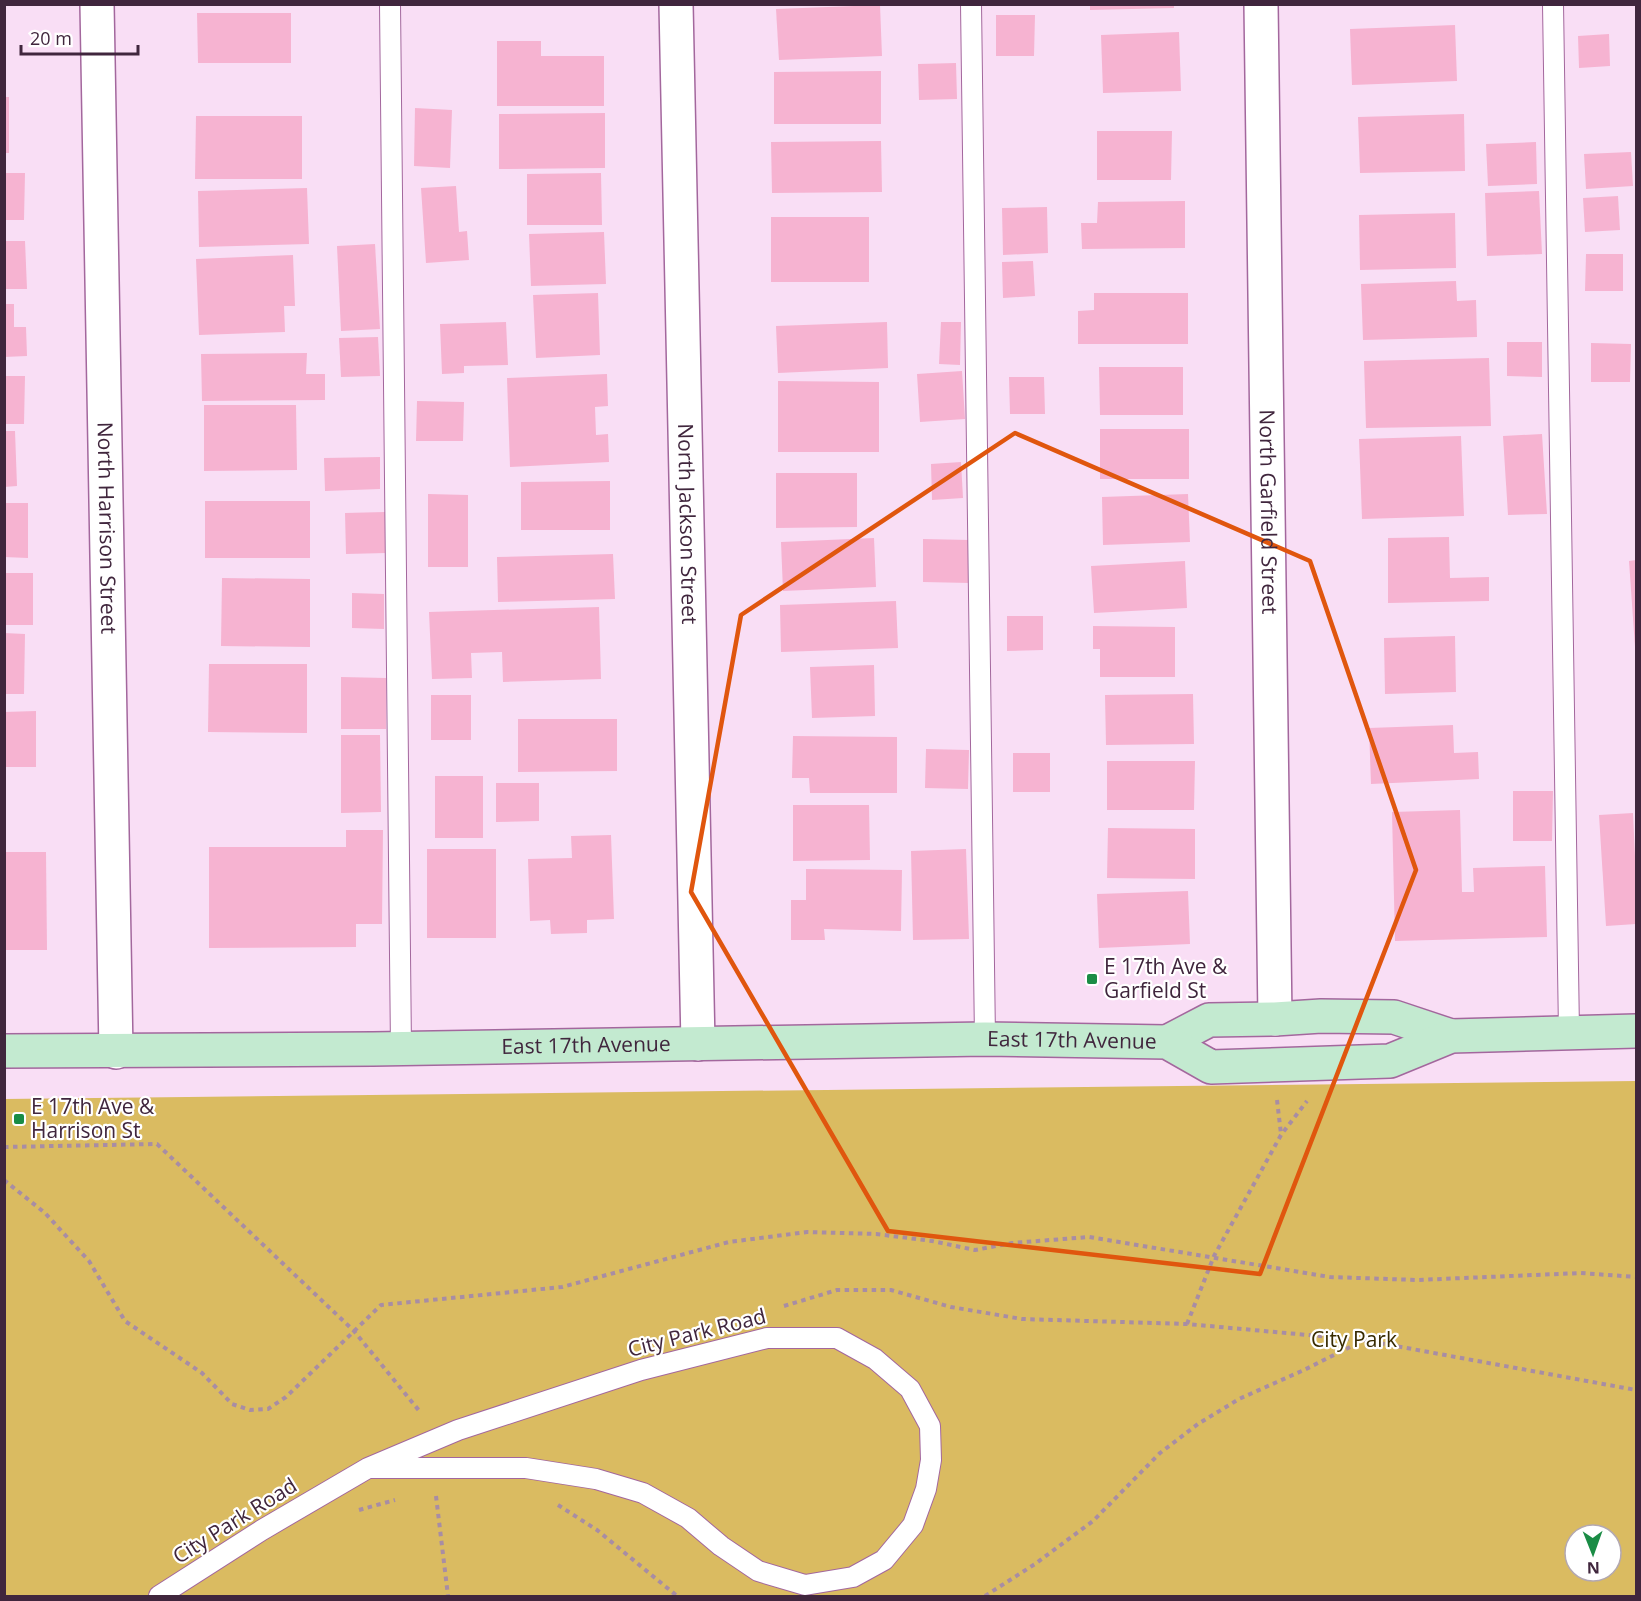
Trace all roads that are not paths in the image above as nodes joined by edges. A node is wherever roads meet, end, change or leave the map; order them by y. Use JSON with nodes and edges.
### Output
{"nodes":[{"id":1,"x":97,"y":4,"type":"edge"},
{"id":2,"x":390,"y":4,"type":"edge"},
{"id":3,"x":676,"y":4,"type":"edge"},
{"id":4,"x":971,"y":4,"type":"edge"},
{"id":5,"x":1261,"y":4,"type":"edge"},
{"id":6,"x":1553,"y":4,"type":"edge"},
{"id":7,"x":1275,"y":1019,"type":"junction"},
{"id":8,"x":1636,"y":1031,"type":"edge"},
{"id":9,"x":1569,"y":1032,"type":"junction"},
{"id":10,"x":1451,"y":1036,"type":"junction"},
{"id":11,"x":985,"y":1039,"type":"junction"},
{"id":12,"x":1167,"y":1042,"type":"junction"},
{"id":13,"x":698,"y":1044,"type":"junction"},
{"id":14,"x":401,"y":1048,"type":"junction"},
{"id":15,"x":4,"y":1052,"type":"edge"},
{"id":16,"x":116,"y":1052,"type":"junction"},
{"id":17,"x":368,"y":1468,"type":"junction"},
{"id":18,"x":159,"y":1596,"type":"edge"}],
"edges":[{"from":1,"to":16,"type":"street","name":"North Harrison Street"},
{"from":2,"to":14,"type":"lane"},
{"from":3,"to":13,"type":"street","name":"North Jackson Street"},
{"from":4,"to":11,"type":"lane"},
{"from":5,"to":7,"type":"street","name":"North Garfield Street"},
{"from":6,"to":9,"type":"lane"},
{"from":7,"to":10,"type":"main road","name":"East 17th Avenue"},
{"from":7,"to":12,"type":"main road","name":"East 17th Avenue"},
{"from":8,"to":9,"type":"main road","name":"East 17th Avenue"},
{"from":9,"to":10,"type":"main road","name":"East 17th Avenue"},
{"from":10,"to":12,"type":"main road","name":"East 17th Avenue"},
{"from":11,"to":12,"type":"main road","name":"East 17th Avenue"},
{"from":11,"to":13,"type":"main road","name":"East 17th Avenue"},
{"from":13,"to":14,"type":"main road","name":"East 17th Avenue"},
{"from":14,"to":16,"type":"main road","name":"East 17th Avenue"},
{"from":15,"to":16,"type":"main road","name":"East 17th Avenue"},
{"from":17,"to":17,"type":"lane","name":"City Park Road"},
{"from":17,"to":18,"type":"lane","name":"City Park Road"}]}
